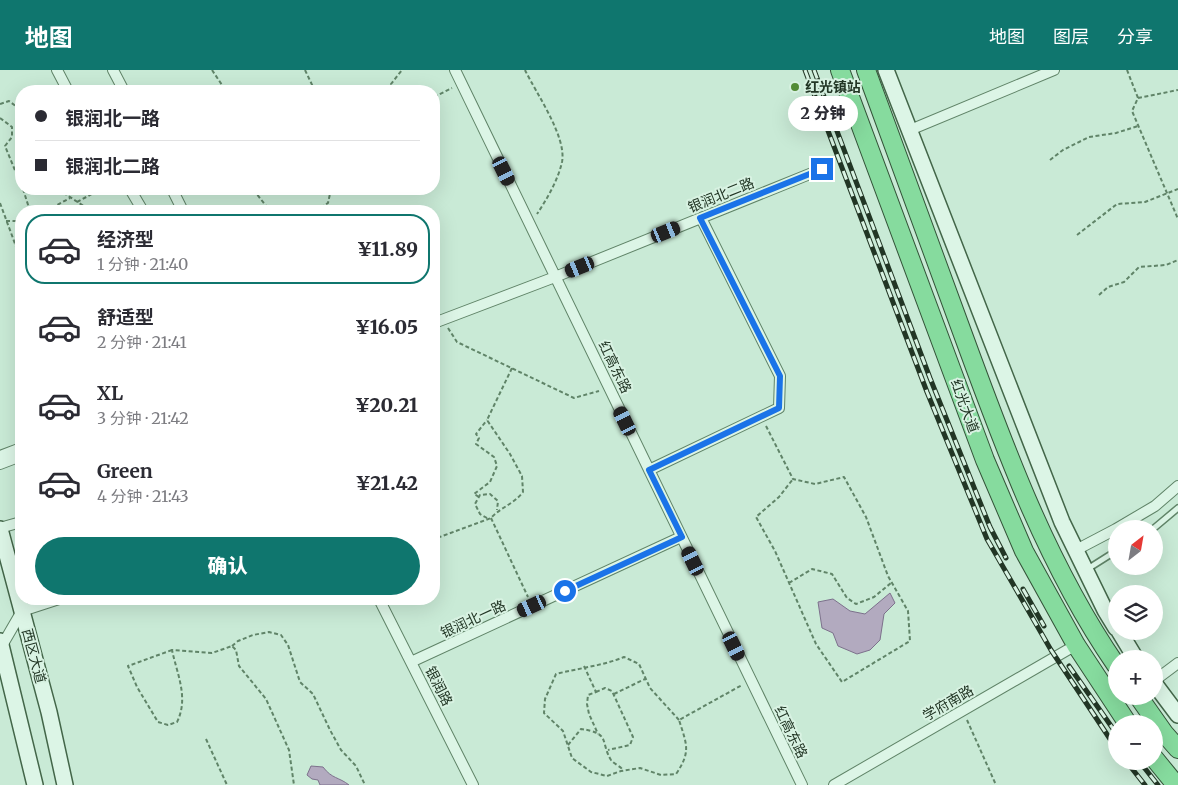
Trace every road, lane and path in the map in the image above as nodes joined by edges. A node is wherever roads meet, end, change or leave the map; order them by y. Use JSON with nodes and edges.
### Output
{"nodes":[{"id":1,"x":57,"y":70,"type":"edge"},
{"id":2,"x":113,"y":70,"type":"edge"},
{"id":3,"x":212,"y":70,"type":"edge"},
{"id":4,"x":218,"y":70,"type":"edge"},
{"id":5,"x":305,"y":70,"type":"edge"},
{"id":6,"x":402,"y":70,"type":"edge"},
{"id":7,"x":455,"y":70,"type":"edge"},
{"id":8,"x":525,"y":70,"type":"edge"},
{"id":9,"x":840,"y":70,"type":"edge"},
{"id":10,"x":866,"y":70,"type":"edge"},
{"id":11,"x":886,"y":70,"type":"edge"},
{"id":12,"x":1054,"y":70,"type":"edge"},
{"id":13,"x":1127,"y":70,"type":"edge"},
{"id":14,"x":214,"y":73,"type":"junction"},
{"id":15,"x":462,"y":84,"type":"junction"},
{"id":16,"x":65,"y":85,"type":"edge"},
{"id":17,"x":121,"y":85,"type":"edge"},
{"id":18,"x":222,"y":85,"type":"edge"},
{"id":19,"x":312,"y":85,"type":"edge"},
{"id":20,"x":391,"y":85,"type":"edge"},
{"id":21,"x":1178,"y":90,"type":"edge"},
{"id":22,"x":440,"y":94,"type":"edge"},
{"id":23,"x":1138,"y":98,"type":"junction"},
{"id":24,"x":0,"y":104,"type":"edge"},
{"id":25,"x":15,"y":106,"type":"edge"},
{"id":26,"x":0,"y":118,"type":"edge"},
{"id":27,"x":1138,"y":126,"type":"junction"},
{"id":28,"x":910,"y":130,"type":"junction"},
{"id":29,"x":1050,"y":160,"type":"dead end"},
{"id":30,"x":822,"y":169,"type":"dead end"},
{"id":31,"x":15,"y":172,"type":"edge"},
{"id":32,"x":1178,"y":188,"type":"edge"},
{"id":33,"x":1167,"y":193,"type":"junction"},
{"id":34,"x":66,"y":195,"type":"edge"},
{"id":35,"x":90,"y":195,"type":"edge"},
{"id":36,"x":258,"y":195,"type":"edge"},
{"id":37,"x":70,"y":198,"type":"junction"},
{"id":38,"x":76,"y":202,"type":"junction"},
{"id":39,"x":0,"y":204,"type":"edge"},
{"id":40,"x":57,"y":205,"type":"edge"},
{"id":41,"x":80,"y":205,"type":"edge"},
{"id":42,"x":265,"y":205,"type":"edge"},
{"id":43,"x":700,"y":218,"type":"junction"},
{"id":44,"x":1178,"y":219,"type":"edge"},
{"id":45,"x":5,"y":221,"type":"junction"},
{"id":46,"x":15,"y":221,"type":"edge"},
{"id":47,"x":530,"y":224,"type":"junction"},
{"id":48,"x":1077,"y":235,"type":"dead end"},
{"id":49,"x":15,"y":245,"type":"edge"},
{"id":50,"x":1178,"y":260,"type":"edge"},
{"id":51,"x":556,"y":276,"type":"junction"},
{"id":52,"x":1099,"y":295,"type":"dead end"},
{"id":53,"x":440,"y":320,"type":"edge"},
{"id":54,"x":440,"y":323,"type":"edge"},
{"id":55,"x":512,"y":368,"type":"junction"},
{"id":56,"x":610,"y":388,"type":"junction"},
{"id":57,"x":761,"y":417,"type":"junction"},
{"id":58,"x":488,"y":420,"type":"junction"},
{"id":59,"x":15,"y":450,"type":"edge"},
{"id":60,"x":0,"y":456,"type":"edge"},
{"id":61,"x":15,"y":458,"type":"edge"},
{"id":62,"x":0,"y":464,"type":"edge"},
{"id":63,"x":649,"y":470,"type":"junction"},
{"id":64,"x":793,"y":479,"type":"junction"},
{"id":65,"x":1178,"y":486,"type":"edge"},
{"id":66,"x":479,"y":497,"type":"junction"},
{"id":67,"x":1178,"y":508,"type":"edge"},
{"id":68,"x":497,"y":511,"type":"junction"},
{"id":69,"x":489,"y":518,"type":"junction"},
{"id":70,"x":1131,"y":520,"type":"edge"},
{"id":71,"x":1163,"y":521,"type":"edge"},
{"id":72,"x":15,"y":524,"type":"edge"},
{"id":73,"x":0,"y":528,"type":"edge"},
{"id":74,"x":1108,"y":533,"type":"edge"},
{"id":75,"x":440,"y":537,"type":"edge"},
{"id":76,"x":682,"y":537,"type":"junction"},
{"id":77,"x":1076,"y":550,"type":"junction"},
{"id":78,"x":1108,"y":556,"type":"edge"},
{"id":79,"x":1086,"y":570,"type":"junction"},
{"id":80,"x":789,"y":583,"type":"junction"},
{"id":81,"x":892,"y":583,"type":"junction"},
{"id":82,"x":15,"y":585,"type":"edge"},
{"id":83,"x":20,"y":605,"type":"edge"},
{"id":84,"x":42,"y":605,"type":"edge"},
{"id":85,"x":383,"y":605,"type":"edge"},
{"id":86,"x":532,"y":606,"type":"junction"},
{"id":87,"x":22,"y":612,"type":"junction"},
{"id":88,"x":1108,"y":613,"type":"edge"},
{"id":89,"x":1076,"y":645,"type":"junction"},
{"id":90,"x":1,"y":646,"type":"edge"},
{"id":91,"x":232,"y":646,"type":"junction"},
{"id":92,"x":172,"y":650,"type":"junction"},
{"id":93,"x":1108,"y":653,"type":"edge"},
{"id":94,"x":411,"y":662,"type":"junction"},
{"id":95,"x":1178,"y":663,"type":"edge"},
{"id":96,"x":584,"y":666,"type":"junction"},
{"id":97,"x":1163,"y":675,"type":"edge"},
{"id":98,"x":646,"y":678,"type":"junction"},
{"id":99,"x":751,"y":680,"type":"junction"},
{"id":100,"x":596,"y":692,"type":"junction"},
{"id":101,"x":614,"y":694,"type":"junction"},
{"id":102,"x":1163,"y":694,"type":"edge"},
{"id":103,"x":1144,"y":705,"type":"edge"},
{"id":104,"x":962,"y":711,"type":"junction"},
{"id":105,"x":1122,"y":715,"type":"edge"},
{"id":106,"x":1178,"y":715,"type":"edge"},
{"id":107,"x":678,"y":720,"type":"junction"},
{"id":108,"x":598,"y":735,"type":"junction"},
{"id":109,"x":206,"y":739,"type":"dead end"},
{"id":110,"x":568,"y":745,"type":"junction"},
{"id":111,"x":1178,"y":749,"type":"edge"},
{"id":112,"x":608,"y":750,"type":"junction"},
{"id":113,"x":1163,"y":769,"type":"edge"},
{"id":114,"x":623,"y":770,"type":"junction"},
{"id":115,"x":36,"y":785,"type":"edge"},
{"id":116,"x":65,"y":785,"type":"edge"},
{"id":117,"x":227,"y":785,"type":"edge"},
{"id":118,"x":294,"y":785,"type":"edge"},
{"id":119,"x":365,"y":785,"type":"edge"},
{"id":120,"x":473,"y":785,"type":"edge"},
{"id":121,"x":802,"y":785,"type":"edge"},
{"id":122,"x":834,"y":785,"type":"edge"},
{"id":123,"x":996,"y":785,"type":"edge"},
{"id":124,"x":1176,"y":785,"type":"edge"}],
"edges":[{"from":1,"to":16,"type":"street"},
{"from":2,"to":17,"type":"street"},
{"from":3,"to":14,"type":"path"},
{"from":4,"to":14,"type":"path"},
{"from":5,"to":19,"type":"path"},
{"from":6,"to":20,"type":"path"},
{"from":7,"to":15,"type":"street","name":"红高东路"},
{"from":8,"to":47,"type":"path"},
{"from":9,"to":89,"type":"highway","name":"红光大道"},
{"from":10,"to":93,"type":"highway","name":"红光大道"},
{"from":11,"to":28,"type":"main road"},
{"from":12,"to":28,"type":"street"},
{"from":13,"to":23,"type":"path"},
{"from":14,"to":18,"type":"path"},
{"from":15,"to":22,"type":"path"},
{"from":15,"to":47,"type":"street","name":"红高东路"},
{"from":21,"to":23,"type":"path"},
{"from":23,"to":27,"type":"path"},
{"from":24,"to":25,"type":"path"},
{"from":26,"to":31,"type":"path"},
{"from":27,"to":29,"type":"path"},
{"from":27,"to":33,"type":"path"},
{"from":28,"to":77,"type":"main road"},
{"from":30,"to":43,"type":"street","name":"银润北二路"},
{"from":32,"to":33,"type":"path"},
{"from":33,"to":44,"type":"path"},
{"from":33,"to":48,"type":"path"},
{"from":34,"to":37,"type":"path"},
{"from":35,"to":38,"type":"path"},
{"from":36,"to":42,"type":"path"},
{"from":37,"to":38,"type":"path"},
{"from":37,"to":40,"type":"path"},
{"from":38,"to":41,"type":"path"},
{"from":39,"to":45,"type":"path"},
{"from":43,"to":51,"type":"street","name":"银润北二路"},
{"from":43,"to":57,"type":"street"},
{"from":45,"to":46,"type":"path"},
{"from":45,"to":49,"type":"path"},
{"from":47,"to":51,"type":"street","name":"红高东路"},
{"from":50,"to":52,"type":"path"},
{"from":51,"to":53,"type":"street","name":"银润北二路"},
{"from":51,"to":56,"type":"street","name":"红高东路"},
{"from":54,"to":55,"type":"path"},
{"from":55,"to":56,"type":"path"},
{"from":55,"to":58,"type":"path"},
{"from":56,"to":63,"type":"street","name":"红高东路"},
{"from":57,"to":63,"type":"street"},
{"from":57,"to":64,"type":"path"},
{"from":58,"to":66,"type":"path"},
{"from":58,"to":68,"type":"path"},
{"from":59,"to":60,"type":"street"},
{"from":61,"to":62,"type":"street"},
{"from":63,"to":76,"type":"street","name":"红高东路"},
{"from":64,"to":80,"type":"path"},
{"from":64,"to":81,"type":"path"},
{"from":65,"to":70,"type":"street"},
{"from":66,"to":68,"type":"path"},
{"from":66,"to":69,"type":"path"},
{"from":67,"to":71,"type":"lane"},
{"from":68,"to":69,"type":"path"},
{"from":69,"to":75,"type":"path"},
{"from":69,"to":86,"type":"path"},
{"from":72,"to":73,"type":"street"},
{"from":73,"to":82,"type":"main road","name":"西区大道"},
{"from":74,"to":77,"type":"street"},
{"from":76,"to":86,"type":"street","name":"银润北一路"},
{"from":76,"to":99,"type":"street","name":"红高东路"},
{"from":77,"to":79,"type":"main road"},
{"from":78,"to":79,"type":"lane"},
{"from":79,"to":88,"type":"main road"},
{"from":80,"to":81,"type":"path"},
{"from":80,"to":81,"type":"path"},
{"from":83,"to":87,"type":"main road","name":"西区大道"},
{"from":84,"to":87,"type":"street"},
{"from":85,"to":94,"type":"street","name":"银润路"},
{"from":86,"to":94,"type":"street","name":"银润北一路"},
{"from":87,"to":90,"type":"street"},
{"from":87,"to":116,"type":"main road","name":"西区大道"},
{"from":89,"to":104,"type":"street","name":"学府南路"},
{"from":89,"to":105,"type":"highway","name":"红光大道"},
{"from":90,"to":115,"type":"main road","name":"西区大道"},
{"from":91,"to":92,"type":"path"},
{"from":91,"to":118,"type":"path"},
{"from":91,"to":119,"type":"path"},
{"from":92,"to":92,"type":"path"},
{"from":94,"to":120,"type":"street","name":"银润路"},
{"from":95,"to":97,"type":"street"},
{"from":96,"to":98,"type":"path"},
{"from":96,"to":100,"type":"path"},
{"from":96,"to":110,"type":"path"},
{"from":98,"to":101,"type":"path"},
{"from":98,"to":107,"type":"path"},
{"from":99,"to":107,"type":"path"},
{"from":99,"to":121,"type":"street","name":"红高东路"},
{"from":100,"to":101,"type":"path"},
{"from":100,"to":108,"type":"path"},
{"from":101,"to":112,"type":"path"},
{"from":102,"to":106,"type":"main road"},
{"from":103,"to":111,"type":"highway"},
{"from":104,"to":122,"type":"street","name":"学府南路"},
{"from":104,"to":123,"type":"path"},
{"from":107,"to":114,"type":"path"},
{"from":108,"to":110,"type":"path"},
{"from":108,"to":112,"type":"path"},
{"from":109,"to":117,"type":"path"},
{"from":110,"to":114,"type":"path"},
{"from":112,"to":114,"type":"path"},
{"from":113,"to":124,"type":"highway"}]}
